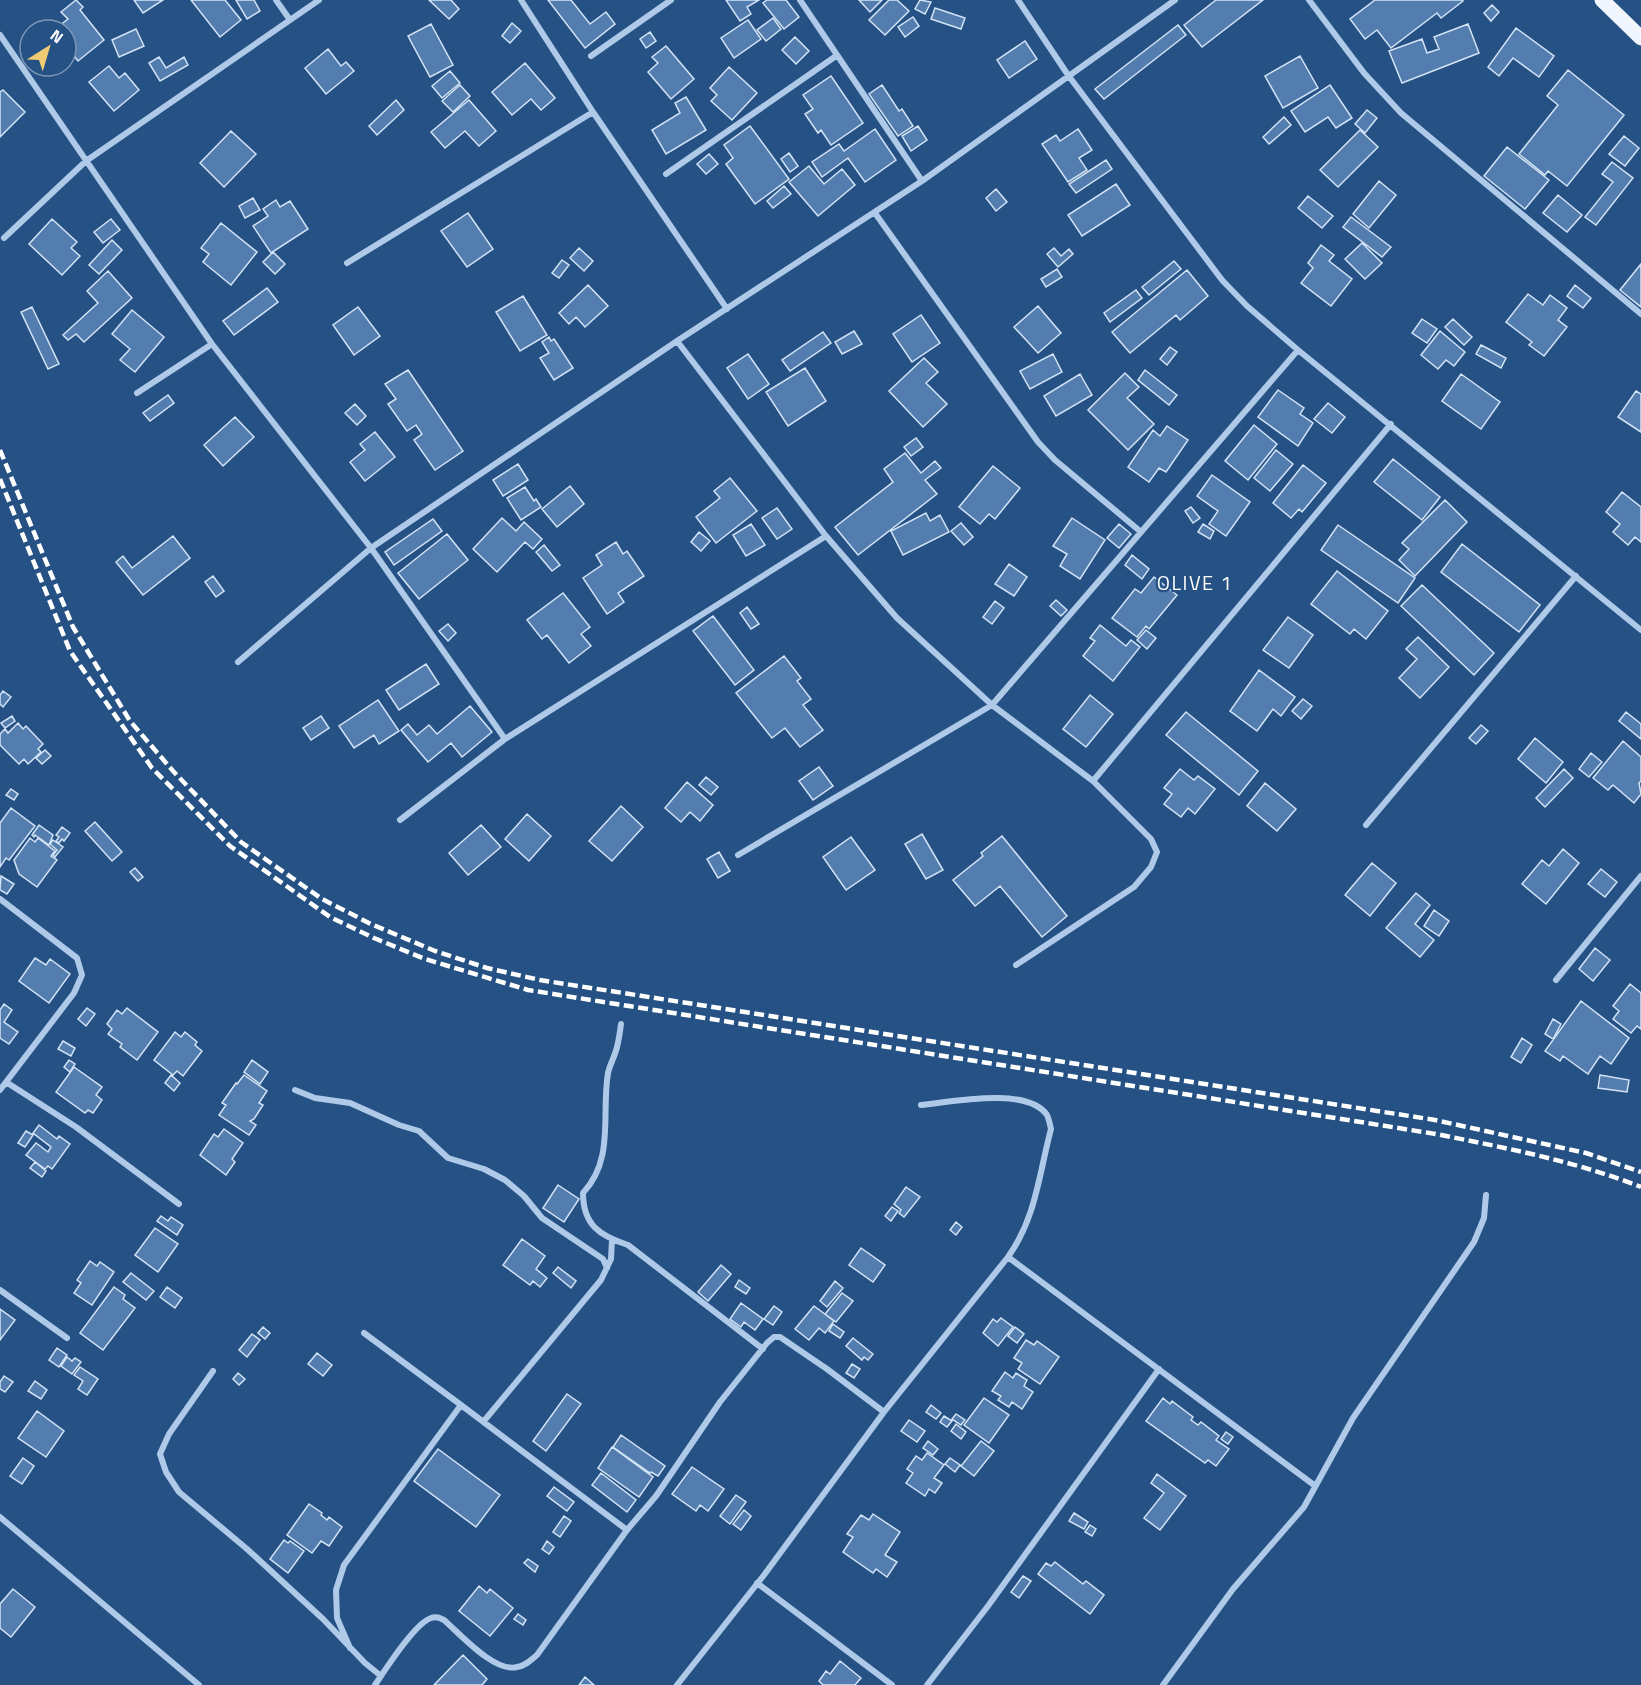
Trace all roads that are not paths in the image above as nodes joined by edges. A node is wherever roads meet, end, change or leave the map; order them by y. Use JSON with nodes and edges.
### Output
{"nodes":[{"id":1,"x":276,"y":0,"type":"edge"},
{"id":2,"x":319,"y":0,"type":"edge"},
{"id":3,"x":522,"y":0,"type":"edge"},
{"id":4,"x":671,"y":0,"type":"edge"},
{"id":5,"x":800,"y":0,"type":"edge"},
{"id":6,"x":1018,"y":0,"type":"edge"},
{"id":7,"x":1175,"y":0,"type":"edge"},
{"id":8,"x":1309,"y":0,"type":"edge"},
{"id":9,"x":1602,"y":0,"type":"edge"},
{"id":10,"x":290,"y":20,"type":"junction"},
{"id":11,"x":0,"y":35,"type":"edge"},
{"id":12,"x":1641,"y":38,"type":"edge"},
{"id":13,"x":591,"y":56,"type":"dead end"},
{"id":14,"x":837,"y":56,"type":"junction"},
{"id":15,"x":1068,"y":75,"type":"junction"},
{"id":16,"x":592,"y":112,"type":"junction"},
{"id":17,"x":86,"y":161,"type":"junction"},
{"id":18,"x":666,"y":174,"type":"dead end"},
{"id":19,"x":922,"y":182,"type":"junction"},
{"id":20,"x":875,"y":213,"type":"junction"},
{"id":21,"x":4,"y":238,"type":"dead end"},
{"id":22,"x":347,"y":263,"type":"dead end"},
{"id":23,"x":728,"y":309,"type":"junction"},
{"id":24,"x":1641,"y":314,"type":"edge"},
{"id":25,"x":677,"y":341,"type":"junction"},
{"id":26,"x":212,"y":344,"type":"junction"},
{"id":27,"x":1298,"y":350,"type":"junction"},
{"id":28,"x":137,"y":393,"type":"dead end"},
{"id":29,"x":1391,"y":424,"type":"junction"},
{"id":30,"x":1141,"y":532,"type":"junction"},
{"id":31,"x":826,"y":536,"type":"junction"},
{"id":32,"x":371,"y":548,"type":"junction"},
{"id":33,"x":1575,"y":576,"type":"junction"},
{"id":34,"x":1641,"y":630,"type":"edge"},
{"id":35,"x":238,"y":662,"type":"dead end"},
{"id":36,"x":993,"y":705,"type":"junction"},
{"id":37,"x":505,"y":739,"type":"junction"},
{"id":38,"x":1093,"y":781,"type":"junction"},
{"id":39,"x":400,"y":820,"type":"dead end"},
{"id":40,"x":1366,"y":825,"type":"dead end"},
{"id":41,"x":738,"y":855,"type":"dead end"},
{"id":42,"x":1641,"y":876,"type":"edge"},
{"id":43,"x":0,"y":899,"type":"edge"},
{"id":44,"x":1016,"y":965,"type":"dead end"},
{"id":45,"x":1556,"y":980,"type":"dead end"},
{"id":46,"x":621,"y":1024,"type":"dead end"},
{"id":47,"x":6,"y":1082,"type":"junction"},
{"id":48,"x":0,"y":1090,"type":"edge"},
{"id":49,"x":295,"y":1090,"type":"dead end"},
{"id":50,"x":921,"y":1105,"type":"dead end"},
{"id":51,"x":1486,"y":1195,"type":"dead end"},
{"id":52,"x":179,"y":1204,"type":"dead end"},
{"id":53,"x":612,"y":1240,"type":"junction"},
{"id":54,"x":1008,"y":1257,"type":"junction"},
{"id":55,"x":608,"y":1268,"type":"junction"},
{"id":56,"x":0,"y":1290,"type":"edge"},
{"id":57,"x":364,"y":1333,"type":"dead end"},
{"id":58,"x":67,"y":1338,"type":"dead end"},
{"id":59,"x":763,"y":1349,"type":"junction"},
{"id":60,"x":1159,"y":1370,"type":"junction"},
{"id":61,"x":213,"y":1371,"type":"dead end"},
{"id":62,"x":460,"y":1405,"type":"junction"},
{"id":63,"x":884,"y":1412,"type":"junction"},
{"id":64,"x":484,"y":1421,"type":"junction"},
{"id":65,"x":1314,"y":1485,"type":"junction"},
{"id":66,"x":0,"y":1517,"type":"edge"},
{"id":67,"x":627,"y":1530,"type":"junction"},
{"id":68,"x":757,"y":1582,"type":"junction"},
{"id":69,"x":350,"y":1648,"type":"junction"},
{"id":70,"x":381,"y":1676,"type":"junction"},
{"id":71,"x":199,"y":1685,"type":"edge"},
{"id":72,"x":375,"y":1685,"type":"edge"},
{"id":73,"x":677,"y":1685,"type":"edge"},
{"id":74,"x":892,"y":1685,"type":"edge"},
{"id":75,"x":927,"y":1685,"type":"edge"},
{"id":76,"x":1163,"y":1685,"type":"edge"}],
"edges":[{"from":1,"to":10,"type":"street"},
{"from":2,"to":10,"type":"street"},
{"from":3,"to":16,"type":"street"},
{"from":4,"to":13,"type":"street"},
{"from":5,"to":14,"type":"street"},
{"from":6,"to":15,"type":"street"},
{"from":7,"to":15,"type":"street"},
{"from":8,"to":24,"type":"street"},
{"from":9,"to":12,"type":"main road"},
{"from":10,"to":17,"type":"street"},
{"from":11,"to":17,"type":"street"},
{"from":14,"to":18,"type":"street"},
{"from":14,"to":19,"type":"street"},
{"from":15,"to":19,"type":"street"},
{"from":15,"to":27,"type":"street"},
{"from":16,"to":22,"type":"street"},
{"from":16,"to":23,"type":"street"},
{"from":17,"to":21,"type":"street"},
{"from":17,"to":26,"type":"street"},
{"from":19,"to":20,"type":"street"},
{"from":20,"to":23,"type":"street"},
{"from":20,"to":30,"type":"street"},
{"from":23,"to":25,"type":"street"},
{"from":25,"to":31,"type":"street"},
{"from":25,"to":32,"type":"street"},
{"from":26,"to":28,"type":"street"},
{"from":26,"to":32,"type":"street"},
{"from":27,"to":29,"type":"street"},
{"from":27,"to":30,"type":"street"},
{"from":29,"to":33,"type":"street"},
{"from":29,"to":38,"type":"street"},
{"from":30,"to":36,"type":"street"},
{"from":31,"to":36,"type":"street"},
{"from":31,"to":37,"type":"street"},
{"from":32,"to":35,"type":"street"},
{"from":32,"to":37,"type":"street"},
{"from":33,"to":34,"type":"street"},
{"from":33,"to":40,"type":"street"},
{"from":36,"to":38,"type":"street"},
{"from":36,"to":41,"type":"street"},
{"from":37,"to":39,"type":"street"},
{"from":38,"to":44,"type":"street"},
{"from":42,"to":45,"type":"street"},
{"from":43,"to":47,"type":"street"},
{"from":46,"to":53,"type":"street"},
{"from":47,"to":48,"type":"street"},
{"from":47,"to":52,"type":"street"},
{"from":49,"to":55,"type":"street"},
{"from":50,"to":54,"type":"street"},
{"from":51,"to":65,"type":"street"},
{"from":53,"to":55,"type":"street"},
{"from":53,"to":59,"type":"street"},
{"from":54,"to":60,"type":"street"},
{"from":54,"to":63,"type":"street"},
{"from":55,"to":64,"type":"street"},
{"from":56,"to":58,"type":"street"},
{"from":57,"to":62,"type":"street"},
{"from":59,"to":63,"type":"street"},
{"from":59,"to":67,"type":"street"},
{"from":60,"to":65,"type":"street"},
{"from":60,"to":75,"type":"street"},
{"from":61,"to":69,"type":"street"},
{"from":62,"to":64,"type":"street"},
{"from":62,"to":69,"type":"street"},
{"from":63,"to":68,"type":"street"},
{"from":64,"to":67,"type":"street"},
{"from":65,"to":76,"type":"street"},
{"from":66,"to":71,"type":"street"},
{"from":67,"to":70,"type":"street"},
{"from":68,"to":73,"type":"street"},
{"from":68,"to":74,"type":"street"},
{"from":69,"to":70,"type":"street"},
{"from":70,"to":72,"type":"street"}]}
